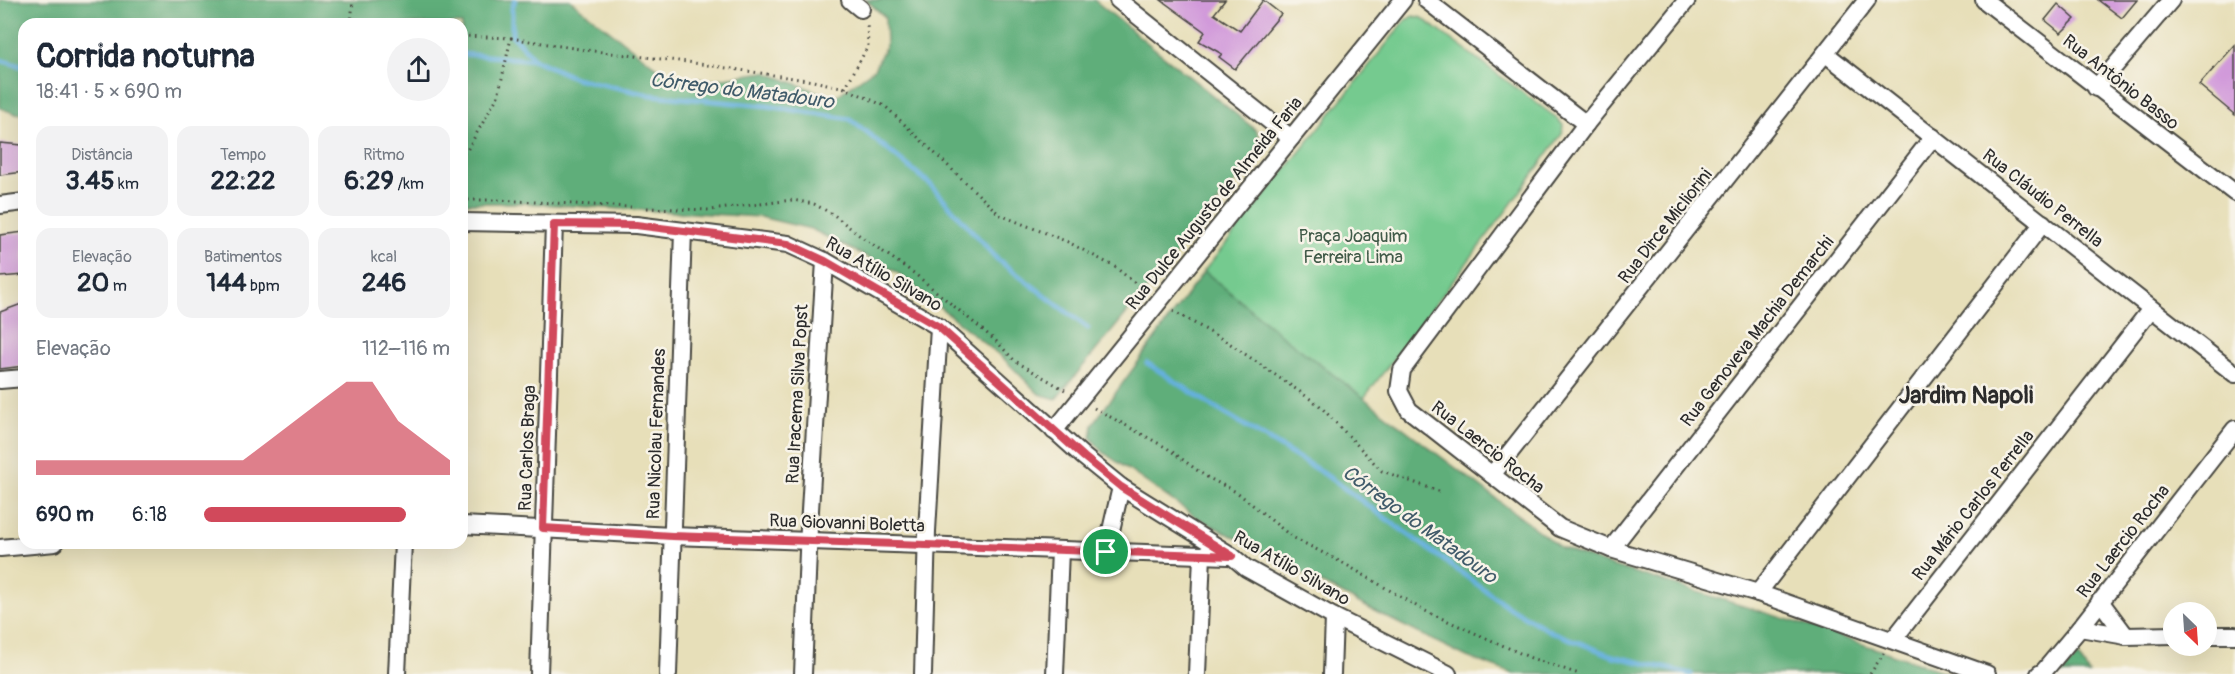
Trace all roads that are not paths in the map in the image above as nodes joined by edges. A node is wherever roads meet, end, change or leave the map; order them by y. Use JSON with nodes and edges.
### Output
{"nodes":[{"id":1,"x":1118,"y":0,"type":"edge"},
{"id":2,"x":1403,"y":0,"type":"edge"},
{"id":3,"x":1426,"y":0,"type":"edge"},
{"id":4,"x":1687,"y":0,"type":"edge"},
{"id":5,"x":1867,"y":0,"type":"edge"},
{"id":6,"x":1984,"y":0,"type":"edge"},
{"id":7,"x":2170,"y":0,"type":"edge"},
{"id":8,"x":1826,"y":54,"type":"junction"},
{"id":9,"x":2096,"y":88,"type":"junction"},
{"id":10,"x":1586,"y":124,"type":"junction"},
{"id":11,"x":1933,"y":137,"type":"junction"},
{"id":12,"x":1292,"y":138,"type":"junction"},
{"id":13,"x":2232,"y":186,"type":"edge"},
{"id":14,"x":18,"y":203,"type":"edge"},
{"id":15,"x":0,"y":205,"type":"edge"},
{"id":16,"x":468,"y":222,"type":"edge"},
{"id":17,"x":2043,"y":223,"type":"junction"},
{"id":18,"x":554,"y":224,"type":"junction"},
{"id":19,"x":683,"y":231,"type":"junction"},
{"id":20,"x":825,"y":261,"type":"junction"},
{"id":21,"x":2151,"y":309,"type":"junction"},
{"id":22,"x":939,"y":327,"type":"junction"},
{"id":23,"x":2235,"y":374,"type":"edge"},
{"id":24,"x":18,"y":378,"type":"edge"},
{"id":25,"x":0,"y":380,"type":"edge"},
{"id":26,"x":2235,"y":429,"type":"edge"},
{"id":27,"x":1054,"y":431,"type":"junction"},
{"id":28,"x":1492,"y":475,"type":"junction"},
{"id":29,"x":1121,"y":487,"type":"junction"},
{"id":30,"x":468,"y":525,"type":"edge"},
{"id":31,"x":543,"y":528,"type":"junction"},
{"id":32,"x":672,"y":536,"type":"junction"},
{"id":33,"x":808,"y":540,"type":"junction"},
{"id":34,"x":927,"y":545,"type":"junction"},
{"id":35,"x":18,"y":546,"type":"edge"},
{"id":36,"x":0,"y":548,"type":"edge"},
{"id":37,"x":403,"y":549,"type":"edge"},
{"id":38,"x":1611,"y":549,"type":"junction"},
{"id":39,"x":1060,"y":550,"type":"junction"},
{"id":40,"x":1106,"y":552,"type":"junction"},
{"id":41,"x":1202,"y":555,"type":"junction"},
{"id":42,"x":1232,"y":556,"type":"junction"},
{"id":43,"x":1758,"y":592,"type":"junction"},
{"id":44,"x":2100,"y":601,"type":"junction"},
{"id":45,"x":1334,"y":617,"type":"junction"},
{"id":46,"x":2080,"y":628,"type":"junction"},
{"id":47,"x":2163,"y":635,"type":"edge"},
{"id":48,"x":2217,"y":635,"type":"edge"},
{"id":49,"x":2235,"y":635,"type":"edge"},
{"id":50,"x":2126,"y":636,"type":"junction"},
{"id":51,"x":1893,"y":640,"type":"junction"},
{"id":52,"x":397,"y":674,"type":"edge"},
{"id":53,"x":539,"y":674,"type":"edge"},
{"id":54,"x":668,"y":674,"type":"edge"},
{"id":55,"x":803,"y":674,"type":"edge"},
{"id":56,"x":923,"y":674,"type":"edge"},
{"id":57,"x":1055,"y":674,"type":"edge"},
{"id":58,"x":1197,"y":674,"type":"edge"},
{"id":59,"x":1332,"y":674,"type":"edge"},
{"id":60,"x":1448,"y":674,"type":"edge"},
{"id":61,"x":1987,"y":674,"type":"edge"},
{"id":62,"x":2039,"y":674,"type":"edge"}],
"edges":[{"from":1,"to":12,"type":"street"},
{"from":2,"to":12,"type":"street","name":"Rua Dulce Augusto de Almeida Faria"},
{"from":3,"to":10,"type":"street"},
{"from":4,"to":10,"type":"street","name":"Rua Laercio Rocha"},
{"from":5,"to":8,"type":"street","name":"Rua Dirce Micliorini"},
{"from":6,"to":9,"type":"street","name":"Rua Antônio Basso"},
{"from":7,"to":9,"type":"street"},
{"from":8,"to":11,"type":"street","name":"Rua Cláudio Perrella"},
{"from":8,"to":28,"type":"street","name":"Rua Dirce Micliorini"},
{"from":9,"to":13,"type":"street","name":"Rua Antônio Basso"},
{"from":10,"to":28,"type":"street","name":"Rua Laercio Rocha"},
{"from":11,"to":17,"type":"street","name":"Rua Cláudio Perrella"},
{"from":11,"to":38,"type":"street","name":"Rua Genoveva Machia Demarchi"},
{"from":12,"to":27,"type":"street","name":"Rua Dulce Augusto de Almeida Faria"},
{"from":14,"to":15,"type":"street"},
{"from":16,"to":18,"type":"street","name":"Rua Atílio Silvano"},
{"from":17,"to":21,"type":"street","name":"Rua Cláudio Perrella"},
{"from":17,"to":43,"type":"street"},
{"from":18,"to":19,"type":"street","name":"Rua Atílio Silvano"},
{"from":18,"to":31,"type":"street","name":"Rua Carlos Braga"},
{"from":19,"to":20,"type":"street","name":"Rua Atílio Silvano"},
{"from":19,"to":32,"type":"street","name":"Rua Nicolau Fernandes"},
{"from":20,"to":22,"type":"street","name":"Rua Atílio Silvano"},
{"from":20,"to":33,"type":"street","name":"Rua Iracema Silva Popst"},
{"from":21,"to":23,"type":"street","name":"Rua Cláudio Perrella"},
{"from":21,"to":51,"type":"street","name":"Rua Mário Carlos Perrella"},
{"from":22,"to":27,"type":"street","name":"Rua Atílio Silvano"},
{"from":22,"to":34,"type":"street"},
{"from":24,"to":25,"type":"street"},
{"from":26,"to":44,"type":"street","name":"Rua Laercio Rocha"},
{"from":27,"to":29,"type":"street","name":"Rua Atílio Silvano"},
{"from":28,"to":38,"type":"street","name":"Rua Laercio Rocha"},
{"from":29,"to":40,"type":"street"},
{"from":29,"to":42,"type":"street","name":"Rua Atílio Silvano"},
{"from":30,"to":31,"type":"street","name":"Rua Giovanni Boletta"},
{"from":31,"to":32,"type":"street","name":"Rua Giovanni Boletta"},
{"from":31,"to":53,"type":"street","name":"Rua Carlos Braga"},
{"from":32,"to":33,"type":"street","name":"Rua Giovanni Boletta"},
{"from":32,"to":54,"type":"street","name":"Rua Nicolau Fernandes"},
{"from":33,"to":34,"type":"street","name":"Rua Giovanni Boletta"},
{"from":33,"to":55,"type":"street","name":"Rua Iracema Silva Popst"},
{"from":34,"to":39,"type":"street","name":"Rua Giovanni Boletta"},
{"from":34,"to":56,"type":"street"},
{"from":35,"to":36,"type":"street"},
{"from":37,"to":52,"type":"street"},
{"from":38,"to":43,"type":"street","name":"Rua Laercio Rocha"},
{"from":39,"to":40,"type":"street","name":"Rua Giovanni Boletta"},
{"from":39,"to":57,"type":"street"},
{"from":40,"to":41,"type":"street","name":"Rua Giovanni Boletta"},
{"from":41,"to":42,"type":"street","name":"Rua Giovanni Boletta"},
{"from":41,"to":58,"type":"street"},
{"from":42,"to":45,"type":"street","name":"Rua Atílio Silvano"},
{"from":43,"to":51,"type":"street","name":"Rua Laercio Rocha"},
{"from":44,"to":46,"type":"street","name":"Rua Laercio Rocha"},
{"from":44,"to":50,"type":"street"},
{"from":45,"to":59,"type":"street"},
{"from":45,"to":60,"type":"street","name":"Rua Atílio Silvano"},
{"from":46,"to":50,"type":"street"},
{"from":46,"to":62,"type":"street","name":"Rua Laercio Rocha"},
{"from":47,"to":50,"type":"street"},
{"from":48,"to":49,"type":"street"},
{"from":51,"to":61,"type":"street","name":"Rua Laercio Rocha"}]}
